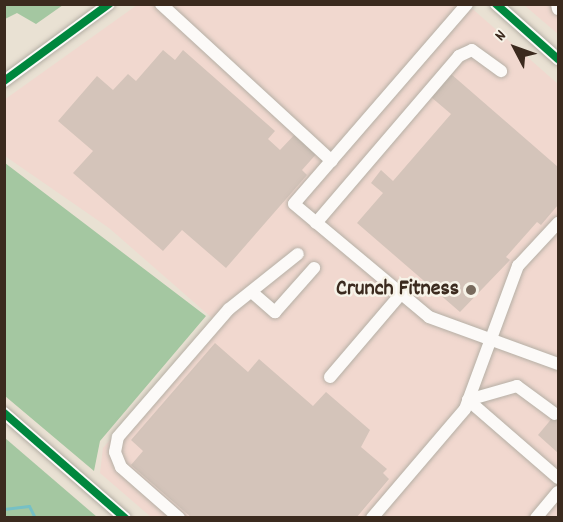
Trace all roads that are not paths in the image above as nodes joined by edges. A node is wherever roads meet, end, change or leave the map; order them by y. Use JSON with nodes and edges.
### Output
{"nodes":[{"id":1,"x":109,"y":4,"type":"edge"},
{"id":2,"x":161,"y":4,"type":"edge"},
{"id":3,"x":467,"y":4,"type":"edge"},
{"id":4,"x":496,"y":4,"type":"edge"},
{"id":5,"x":556,"y":4,"type":"edge"},
{"id":6,"x":558,"y":9,"type":"edge"},
{"id":7,"x":558,"y":59,"type":"edge"},
{"id":8,"x":501,"y":71,"type":"dead end"},
{"id":9,"x":4,"y":81,"type":"edge"},
{"id":10,"x":332,"y":161,"type":"junction"},
{"id":11,"x":316,"y":223,"type":"junction"},
{"id":12,"x":558,"y":223,"type":"edge"},
{"id":13,"x":298,"y":254,"type":"dead end"},
{"id":14,"x":314,"y":268,"type":"dead end"},
{"id":15,"x":254,"y":294,"type":"junction"},
{"id":16,"x":400,"y":295,"type":"junction"},
{"id":17,"x":491,"y":339,"type":"junction"},
{"id":18,"x":558,"y":364,"type":"edge"},
{"id":19,"x":330,"y":377,"type":"dead end"},
{"id":20,"x":468,"y":400,"type":"junction"},
{"id":21,"x":4,"y":413,"type":"edge"},
{"id":22,"x":555,"y":414,"type":"dead end"},
{"id":23,"x":558,"y":478,"type":"edge"},
{"id":24,"x":558,"y":492,"type":"edge"},
{"id":25,"x":125,"y":518,"type":"edge"},
{"id":26,"x":179,"y":518,"type":"edge"},
{"id":27,"x":372,"y":518,"type":"edge"},
{"id":28,"x":536,"y":518,"type":"edge"}],
"edges":[{"from":1,"to":9,"type":"street"},
{"from":2,"to":10,"type":"street"},
{"from":3,"to":10,"type":"street"},
{"from":4,"to":7,"type":"street"},
{"from":5,"to":6,"type":"street"},
{"from":8,"to":11,"type":"street"},
{"from":10,"to":11,"type":"street"},
{"from":11,"to":16,"type":"street"},
{"from":12,"to":17,"type":"street"},
{"from":13,"to":15,"type":"street"},
{"from":14,"to":15,"type":"street"},
{"from":15,"to":26,"type":"street"},
{"from":16,"to":17,"type":"street"},
{"from":16,"to":19,"type":"street"},
{"from":17,"to":18,"type":"street"},
{"from":17,"to":20,"type":"street"},
{"from":20,"to":22,"type":"street"},
{"from":20,"to":23,"type":"street"},
{"from":20,"to":27,"type":"street"},
{"from":21,"to":25,"type":"street"},
{"from":24,"to":28,"type":"street"}]}
